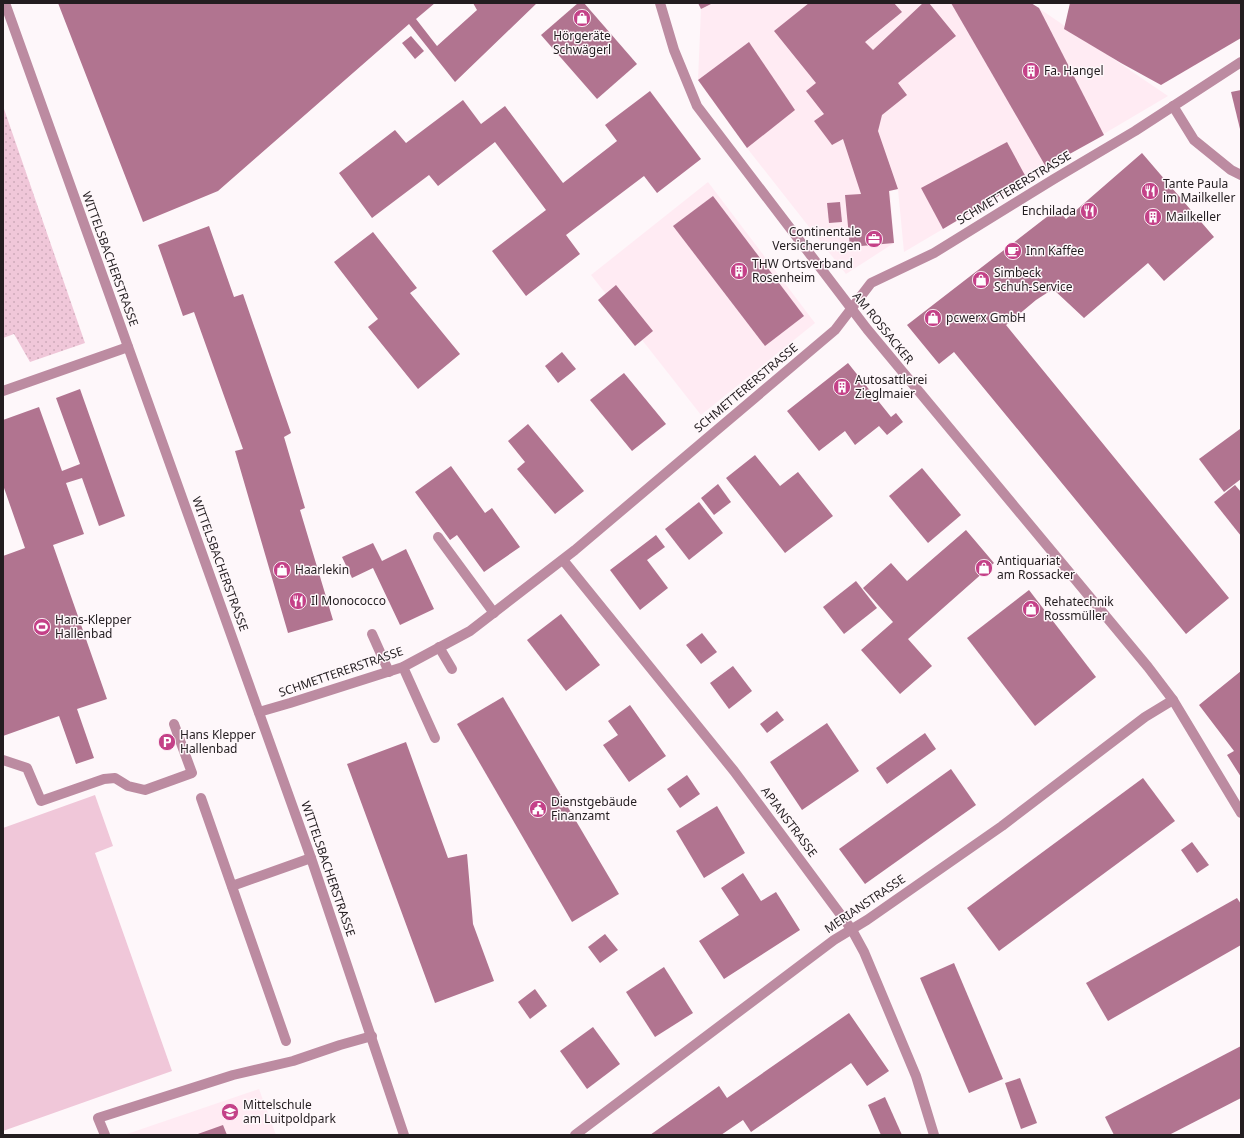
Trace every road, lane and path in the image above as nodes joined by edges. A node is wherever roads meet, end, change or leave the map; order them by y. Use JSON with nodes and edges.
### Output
{"nodes":[{"id":1,"x":5,"y":3,"type":"edge"},
{"id":2,"x":660,"y":3,"type":"edge"},
{"id":3,"x":1241,"y":62,"type":"edge"},
{"id":4,"x":1173,"y":106,"type":"junction"},
{"id":5,"x":1241,"y":175,"type":"edge"},
{"id":6,"x":851,"y":309,"type":"junction"},
{"id":7,"x":128,"y":347,"type":"junction"},
{"id":8,"x":3,"y":391,"type":"edge"},
{"id":9,"x":438,"y":538,"type":"dead end"},
{"id":10,"x":563,"y":560,"type":"junction"},
{"id":11,"x":494,"y":613,"type":"junction"},
{"id":12,"x":372,"y":634,"type":"dead end"},
{"id":13,"x":439,"y":648,"type":"junction"},
{"id":14,"x":403,"y":667,"type":"junction"},
{"id":15,"x":452,"y":669,"type":"dead end"},
{"id":16,"x":389,"y":672,"type":"junction"},
{"id":17,"x":1174,"y":700,"type":"junction"},
{"id":18,"x":259,"y":712,"type":"junction"},
{"id":19,"x":174,"y":724,"type":"dead end"},
{"id":20,"x":435,"y":738,"type":"dead end"},
{"id":21,"x":3,"y":760,"type":"edge"},
{"id":22,"x":201,"y":798,"type":"dead end"},
{"id":23,"x":1241,"y":813,"type":"edge"},
{"id":24,"x":311,"y":858,"type":"junction"},
{"id":25,"x":232,"y":886,"type":"junction"},
{"id":26,"x":852,"y":930,"type":"junction"},
{"id":27,"x":372,"y":1036,"type":"junction"},
{"id":28,"x":286,"y":1041,"type":"dead end"},
{"id":29,"x":104,"y":1135,"type":"edge"},
{"id":30,"x":404,"y":1135,"type":"edge"},
{"id":31,"x":575,"y":1135,"type":"edge"},
{"id":32,"x":934,"y":1135,"type":"edge"}],
"edges":[{"from":1,"to":7,"type":"street","name":"WITTELSBACHERSTRASSE"},
{"from":2,"to":6,"type":"street","name":"AM ROSSACKER"},
{"from":3,"to":4,"type":"street","name":"SCHMETTERERSTRASSE"},
{"from":4,"to":5,"type":"street"},
{"from":4,"to":6,"type":"street","name":"SCHMETTERERSTRASSE"},
{"from":6,"to":10,"type":"street","name":"SCHMETTERERSTRASSE"},
{"from":6,"to":17,"type":"street","name":"AM ROSSACKER"},
{"from":7,"to":8,"type":"street"},
{"from":7,"to":18,"type":"street","name":"WITTELSBACHERSTRASSE"},
{"from":9,"to":11,"type":"street"},
{"from":10,"to":11,"type":"street","name":"SCHMETTERERSTRASSE"},
{"from":10,"to":26,"type":"street","name":"APIANSTRASSE"},
{"from":11,"to":13,"type":"street","name":"SCHMETTERERSTRASSE"},
{"from":12,"to":16,"type":"street"},
{"from":13,"to":14,"type":"street","name":"SCHMETTERERSTRASSE"},
{"from":13,"to":15,"type":"street"},
{"from":14,"to":16,"type":"street","name":"SCHMETTERERSTRASSE"},
{"from":14,"to":20,"type":"street"},
{"from":16,"to":18,"type":"street","name":"SCHMETTERERSTRASSE"},
{"from":17,"to":23,"type":"street","name":"AM ROSSACKER"},
{"from":17,"to":26,"type":"street","name":"MERIANSTRASSE"},
{"from":18,"to":24,"type":"street","name":"WITTELSBACHERSTRASSE"},
{"from":19,"to":21,"type":"street"},
{"from":22,"to":25,"type":"street"},
{"from":24,"to":25,"type":"street"},
{"from":24,"to":27,"type":"street","name":"WITTELSBACHERSTRASSE"},
{"from":25,"to":28,"type":"street"},
{"from":26,"to":31,"type":"street","name":"MERIANSTRASSE"},
{"from":26,"to":32,"type":"street","name":"APIANSTRASSE"},
{"from":27,"to":29,"type":"street"},
{"from":27,"to":30,"type":"street","name":"WITTELSBACHERSTRASSE"}]}
